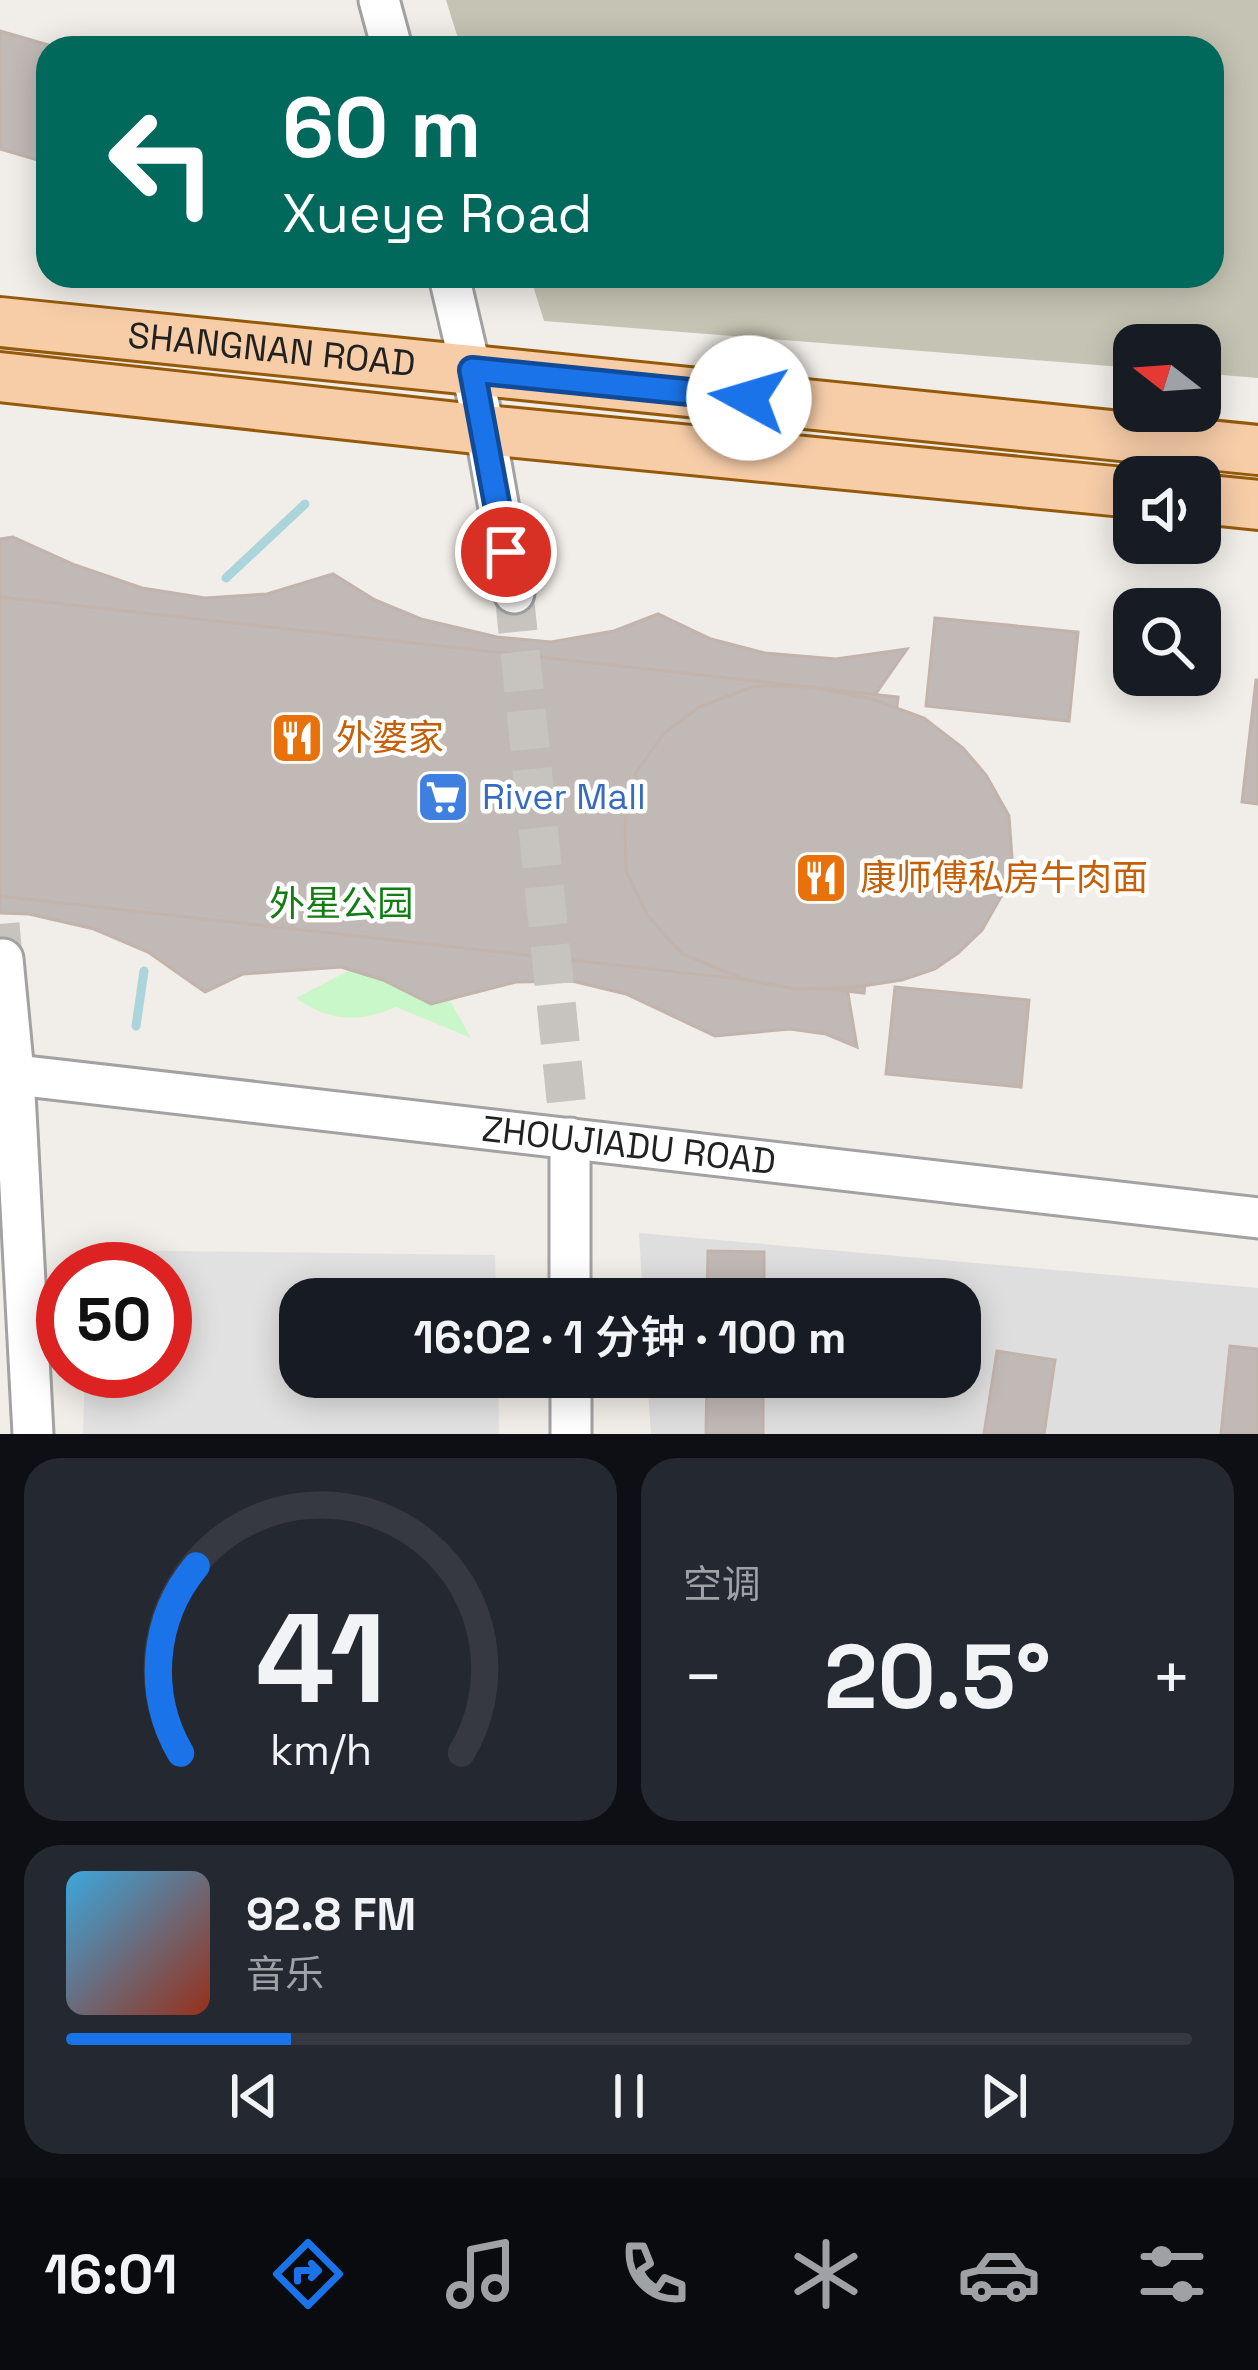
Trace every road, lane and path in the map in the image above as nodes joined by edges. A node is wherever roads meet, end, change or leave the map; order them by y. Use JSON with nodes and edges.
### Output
{"nodes":[{"id":1,"x":380,"y":0,"type":"edge"},
{"id":2,"x":389,"y":36,"type":"edge"},
{"id":3,"x":452,"y":288,"type":"edge"},
{"id":4,"x":0,"y":322,"type":"edge"},
{"id":5,"x":472,"y":370,"type":"junction"},
{"id":6,"x":0,"y":377,"type":"edge"},
{"id":7,"x":485,"y":430,"type":"junction"},
{"id":8,"x":1258,"y":450,"type":"edge"},
{"id":9,"x":1113,"y":491,"type":"edge"},
{"id":10,"x":1221,"y":501,"type":"edge"},
{"id":11,"x":1258,"y":505,"type":"edge"},
{"id":12,"x":514,"y":593,"type":"tunnel mouth"},
{"id":13,"x":3,"y":959,"type":"edge"},
{"id":14,"x":7,"y":1073,"type":"edge"},
{"id":15,"x":570,"y":1138,"type":"junction"},
{"id":16,"x":1258,"y":1218,"type":"edge"},
{"id":17,"x":570,"y":1278,"type":"edge"},
{"id":18,"x":571,"y":1398,"type":"edge"},
{"id":19,"x":33,"y":1434,"type":"edge"},
{"id":20,"x":571,"y":1434,"type":"edge"}],
"edges":[{"from":1,"to":2,"type":"street"},
{"from":3,"to":5,"type":"street"},
{"from":4,"to":5,"type":"main road","name":"SHANGNAN ROAD"},
{"from":5,"to":7,"type":"street"},
{"from":5,"to":8,"type":"main road","name":"SHANGNAN ROAD"},
{"from":6,"to":7,"type":"main road","name":"SHANGNAN ROAD"},
{"from":7,"to":9,"type":"main road","name":"SHANGNAN ROAD"},
{"from":7,"to":12,"type":"street"},
{"from":10,"to":11,"type":"main road"},
{"from":13,"to":14,"type":"street"},
{"from":14,"to":15,"type":"street","name":"ZHOUJIADU ROAD"},
{"from":14,"to":19,"type":"street"},
{"from":15,"to":16,"type":"street","name":"ZHOUJIADU ROAD"},
{"from":15,"to":17,"type":"street"},
{"from":18,"to":20,"type":"street"}]}
